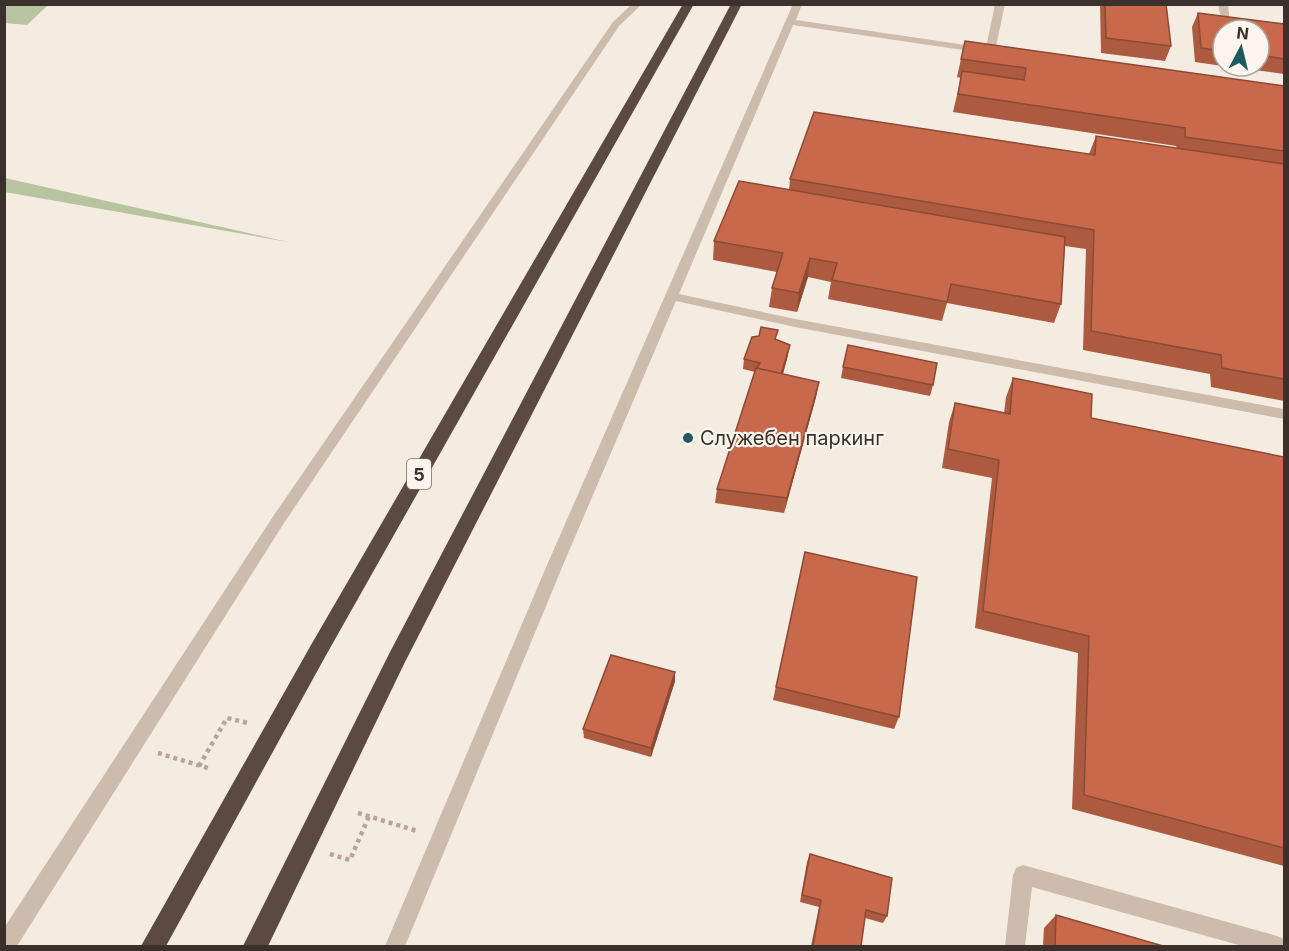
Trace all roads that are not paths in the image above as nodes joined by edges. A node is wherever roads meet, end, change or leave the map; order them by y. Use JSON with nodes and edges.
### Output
{"nodes":[{"id":1,"x":638,"y":4,"type":"edge"},
{"id":2,"x":689,"y":4,"type":"edge"},
{"id":3,"x":737,"y":4,"type":"edge"},
{"id":4,"x":798,"y":4,"type":"edge"},
{"id":5,"x":1000,"y":4,"type":"edge"},
{"id":6,"x":789,"y":22,"type":"junction"},
{"id":7,"x":990,"y":51,"type":"junction"},
{"id":8,"x":1002,"y":53,"type":"edge"},
{"id":9,"x":670,"y":296,"type":"junction"},
{"id":10,"x":1284,"y":414,"type":"edge"},
{"id":11,"x":5,"y":946,"type":"edge"},
{"id":12,"x":153,"y":946,"type":"edge"},
{"id":13,"x":255,"y":946,"type":"edge"},
{"id":14,"x":395,"y":946,"type":"edge"},
{"id":15,"x":1015,"y":946,"type":"edge"},
{"id":16,"x":1277,"y":946,"type":"edge"}],
"edges":[{"from":1,"to":11,"type":"lane"},
{"from":2,"to":12,"type":"highway","number":"5"},
{"from":3,"to":13,"type":"highway"},
{"from":4,"to":6,"type":"lane"},
{"from":5,"to":7,"type":"lane"},
{"from":6,"to":7,"type":"lane"},
{"from":6,"to":9,"type":"lane"},
{"from":7,"to":8,"type":"lane"},
{"from":9,"to":10,"type":"lane"},
{"from":9,"to":14,"type":"lane"},
{"from":15,"to":16,"type":"lane"}]}
